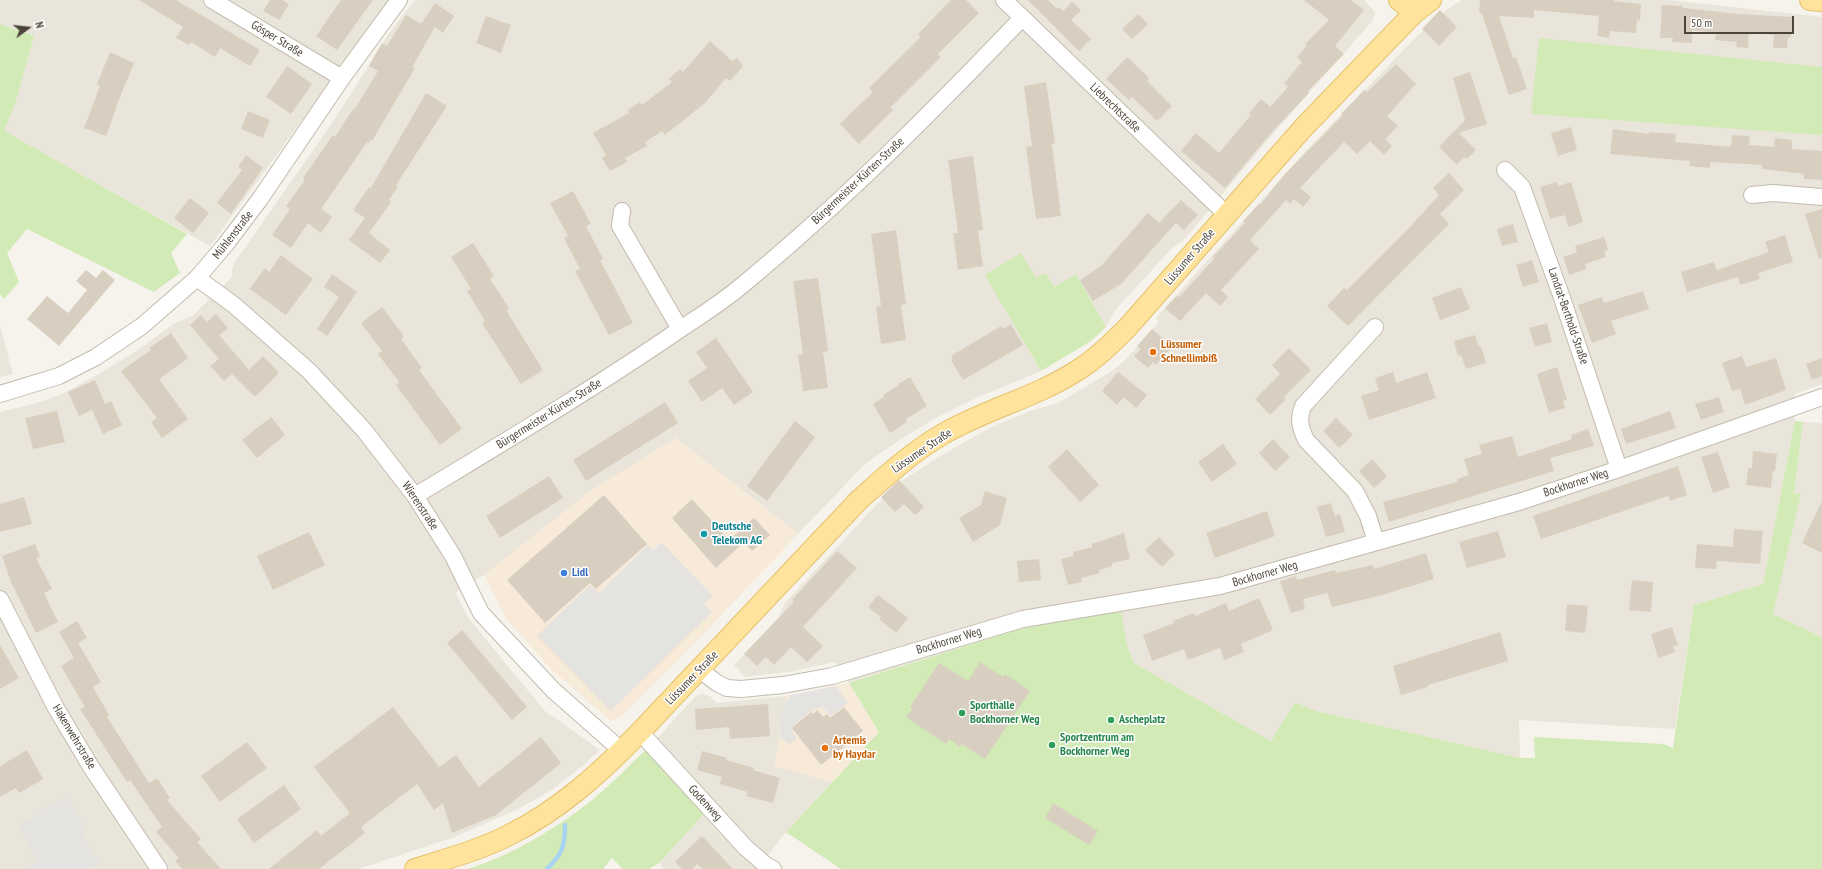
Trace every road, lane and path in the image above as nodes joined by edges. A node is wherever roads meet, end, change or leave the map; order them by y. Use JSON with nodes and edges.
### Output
{"nodes":[{"id":1,"x":212,"y":0,"type":"edge"},
{"id":2,"x":399,"y":0,"type":"edge"},
{"id":3,"x":1004,"y":0,"type":"edge"},
{"id":4,"x":1399,"y":0,"type":"edge"},
{"id":5,"x":1431,"y":0,"type":"edge"},
{"id":6,"x":1810,"y":0,"type":"edge"},
{"id":7,"x":1822,"y":1,"type":"edge"},
{"id":8,"x":1414,"y":13,"type":"junction"},
{"id":9,"x":1022,"y":18,"type":"junction"},
{"id":10,"x":342,"y":78,"type":"junction"},
{"id":11,"x":1505,"y":170,"type":"dead end"},
{"id":12,"x":1752,"y":196,"type":"dead end"},
{"id":13,"x":1822,"y":197,"type":"edge"},
{"id":14,"x":622,"y":211,"type":"dead end"},
{"id":15,"x":1227,"y":215,"type":"junction"},
{"id":16,"x":197,"y":278,"type":"junction"},
{"id":17,"x":1375,"y":326,"type":"dead end"},
{"id":18,"x":680,"y":329,"type":"junction"},
{"id":19,"x":0,"y":394,"type":"edge"},
{"id":20,"x":1822,"y":397,"type":"edge"},
{"id":21,"x":1619,"y":469,"type":"junction"},
{"id":22,"x":415,"y":496,"type":"junction"},
{"id":23,"x":1376,"y":542,"type":"junction"},
{"id":24,"x":0,"y":599,"type":"edge"},
{"id":25,"x":700,"y":670,"type":"junction"},
{"id":26,"x":640,"y":732,"type":"junction"},
{"id":27,"x":622,"y":751,"type":"junction"},
{"id":28,"x":159,"y":869,"type":"edge"},
{"id":29,"x":415,"y":869,"type":"edge"},
{"id":30,"x":773,"y":869,"type":"edge"}],
"edges":[{"from":1,"to":10,"type":"street","name":"Gösper Straße"},
{"from":2,"to":10,"type":"street","name":"Mühlenstraße"},
{"from":3,"to":9,"type":"street","name":"Liebrechtstraße"},
{"from":4,"to":8,"type":"main road"},
{"from":5,"to":8,"type":"main road","name":"Lüssumer Straße"},
{"from":6,"to":7,"type":"main road"},
{"from":8,"to":15,"type":"main road","name":"Lüssumer Straße"},
{"from":9,"to":15,"type":"street","name":"Liebrechtstraße"},
{"from":9,"to":18,"type":"street","name":"Bürgermeister-Kürten-Straße"},
{"from":10,"to":16,"type":"street","name":"Mühlenstraße"},
{"from":11,"to":21,"type":"street","name":"Landrat-Berthold-Straße"},
{"from":12,"to":13,"type":"street"},
{"from":14,"to":18,"type":"street"},
{"from":15,"to":25,"type":"main road","name":"Lüssumer Straße"},
{"from":16,"to":19,"type":"street","name":"Mühlenstraße"},
{"from":16,"to":22,"type":"street","name":"Wierenstraße"},
{"from":17,"to":23,"type":"street"},
{"from":18,"to":22,"type":"street","name":"Bürgermeister-Kürten-Straße"},
{"from":20,"to":21,"type":"street","name":"Bockhorner Weg"},
{"from":21,"to":23,"type":"street","name":"Bockhorner Weg"},
{"from":22,"to":27,"type":"street","name":"Wierenstraße"},
{"from":23,"to":25,"type":"street","name":"Bockhorner Weg"},
{"from":24,"to":28,"type":"street","name":"Hakenwehrstraße"},
{"from":25,"to":26,"type":"main road","name":"Lüssumer Straße"},
{"from":26,"to":27,"type":"main road","name":"Lüssumer Straße"},
{"from":26,"to":30,"type":"street","name":"Godenweg"},
{"from":27,"to":29,"type":"main road","name":"Lüssumer Straße"}]}
